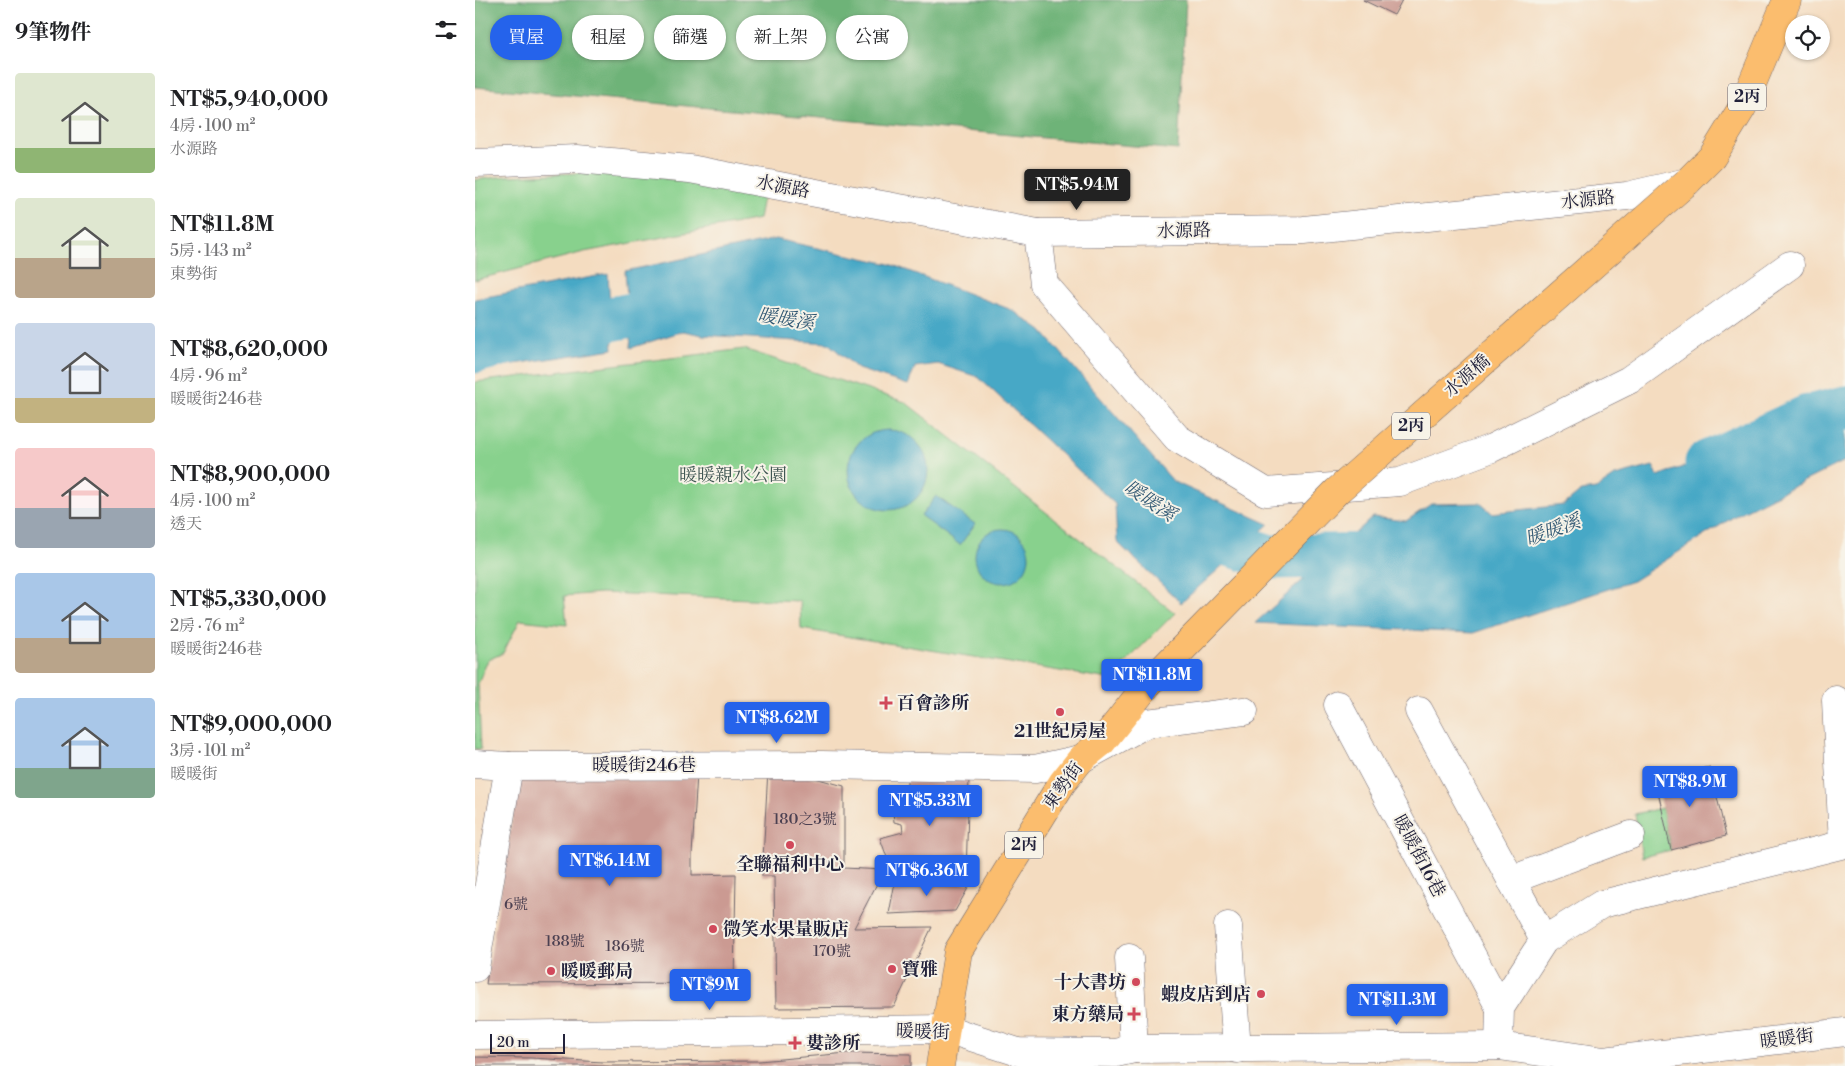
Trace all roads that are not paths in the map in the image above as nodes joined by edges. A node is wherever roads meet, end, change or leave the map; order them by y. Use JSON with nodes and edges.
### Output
{"nodes":[{"id":1,"x":1787,"y":0,"type":"edge"},
{"id":2,"x":475,"y":164,"type":"edge"},
{"id":3,"x":1687,"y":182,"type":"junction"},
{"id":4,"x":1038,"y":233,"type":"junction"},
{"id":5,"x":1790,"y":265,"type":"dead end"},
{"id":6,"x":1148,"y":684,"type":"joint"},
{"id":7,"x":1836,"y":700,"type":"dead end"},
{"id":8,"x":1337,"y":705,"type":"dead end"},
{"id":9,"x":1244,"y":711,"type":"dead end"},
{"id":10,"x":1419,"y":711,"type":"dead end"},
{"id":11,"x":1081,"y":759,"type":"junction"},
{"id":12,"x":475,"y":764,"type":"edge"},
{"id":13,"x":509,"y":766,"type":"junction"},
{"id":14,"x":1631,"y":835,"type":"dead end"},
{"id":15,"x":1844,"y":844,"type":"edge"},
{"id":16,"x":1511,"y":880,"type":"junction"},
{"id":17,"x":1228,"y":926,"type":"dead end"},
{"id":18,"x":1544,"y":940,"type":"junction"},
{"id":19,"x":1129,"y":958,"type":"dead end"},
{"id":20,"x":475,"y":968,"type":"edge"},
{"id":21,"x":1500,"y":1008,"type":"junction"},
{"id":22,"x":946,"y":1029,"type":"junction"},
{"id":23,"x":1845,"y":1032,"type":"edge"},
{"id":24,"x":475,"y":1035,"type":"edge"},
{"id":25,"x":1499,"y":1046,"type":"junction"},
{"id":26,"x":1134,"y":1049,"type":"junction"},
{"id":27,"x":1237,"y":1049,"type":"junction"},
{"id":28,"x":1604,"y":1064,"type":"edge"},
{"id":29,"x":940,"y":1066,"type":"edge"}],
"edges":[{"from":1,"to":3,"type":"main road","number":"2丙"},
{"from":2,"to":4,"type":"street","name":"水源路"},
{"from":3,"to":4,"type":"street","name":"水源路"},
{"from":3,"to":6,"type":"main road","name":"水源橋","number":"2丙","bridge":true},
{"from":4,"to":5,"type":"street"},
{"from":6,"to":11,"type":"main road","name":"東勢街","number":"2丙"},
{"from":7,"to":15,"type":"street"},
{"from":8,"to":21,"type":"street","name":"暖暖街16巷"},
{"from":9,"to":11,"type":"street","name":"暖暖街246巷"},
{"from":10,"to":16,"type":"street"},
{"from":11,"to":13,"type":"street","name":"暖暖街246巷"},
{"from":11,"to":22,"type":"main road","name":"東勢街","number":"2丙"},
{"from":12,"to":13,"type":"street","name":"暖暖街246巷"},
{"from":13,"to":20,"type":"street"},
{"from":14,"to":16,"type":"street"},
{"from":15,"to":18,"type":"street"},
{"from":16,"to":18,"type":"street"},
{"from":17,"to":27,"type":"street"},
{"from":18,"to":21,"type":"street"},
{"from":19,"to":26,"type":"street"},
{"from":21,"to":25,"type":"street","name":"暖暖街16巷"},
{"from":22,"to":24,"type":"street","name":"暖暖街"},
{"from":22,"to":26,"type":"street","name":"暖暖街"},
{"from":22,"to":29,"type":"main road","name":"東勢街","number":"2丙"},
{"from":23,"to":28,"type":"street","name":"暖暖街"},
{"from":25,"to":27,"type":"street","name":"暖暖街"},
{"from":25,"to":28,"type":"street","name":"暖暖街"},
{"from":26,"to":27,"type":"street","name":"暖暖街"}]}
